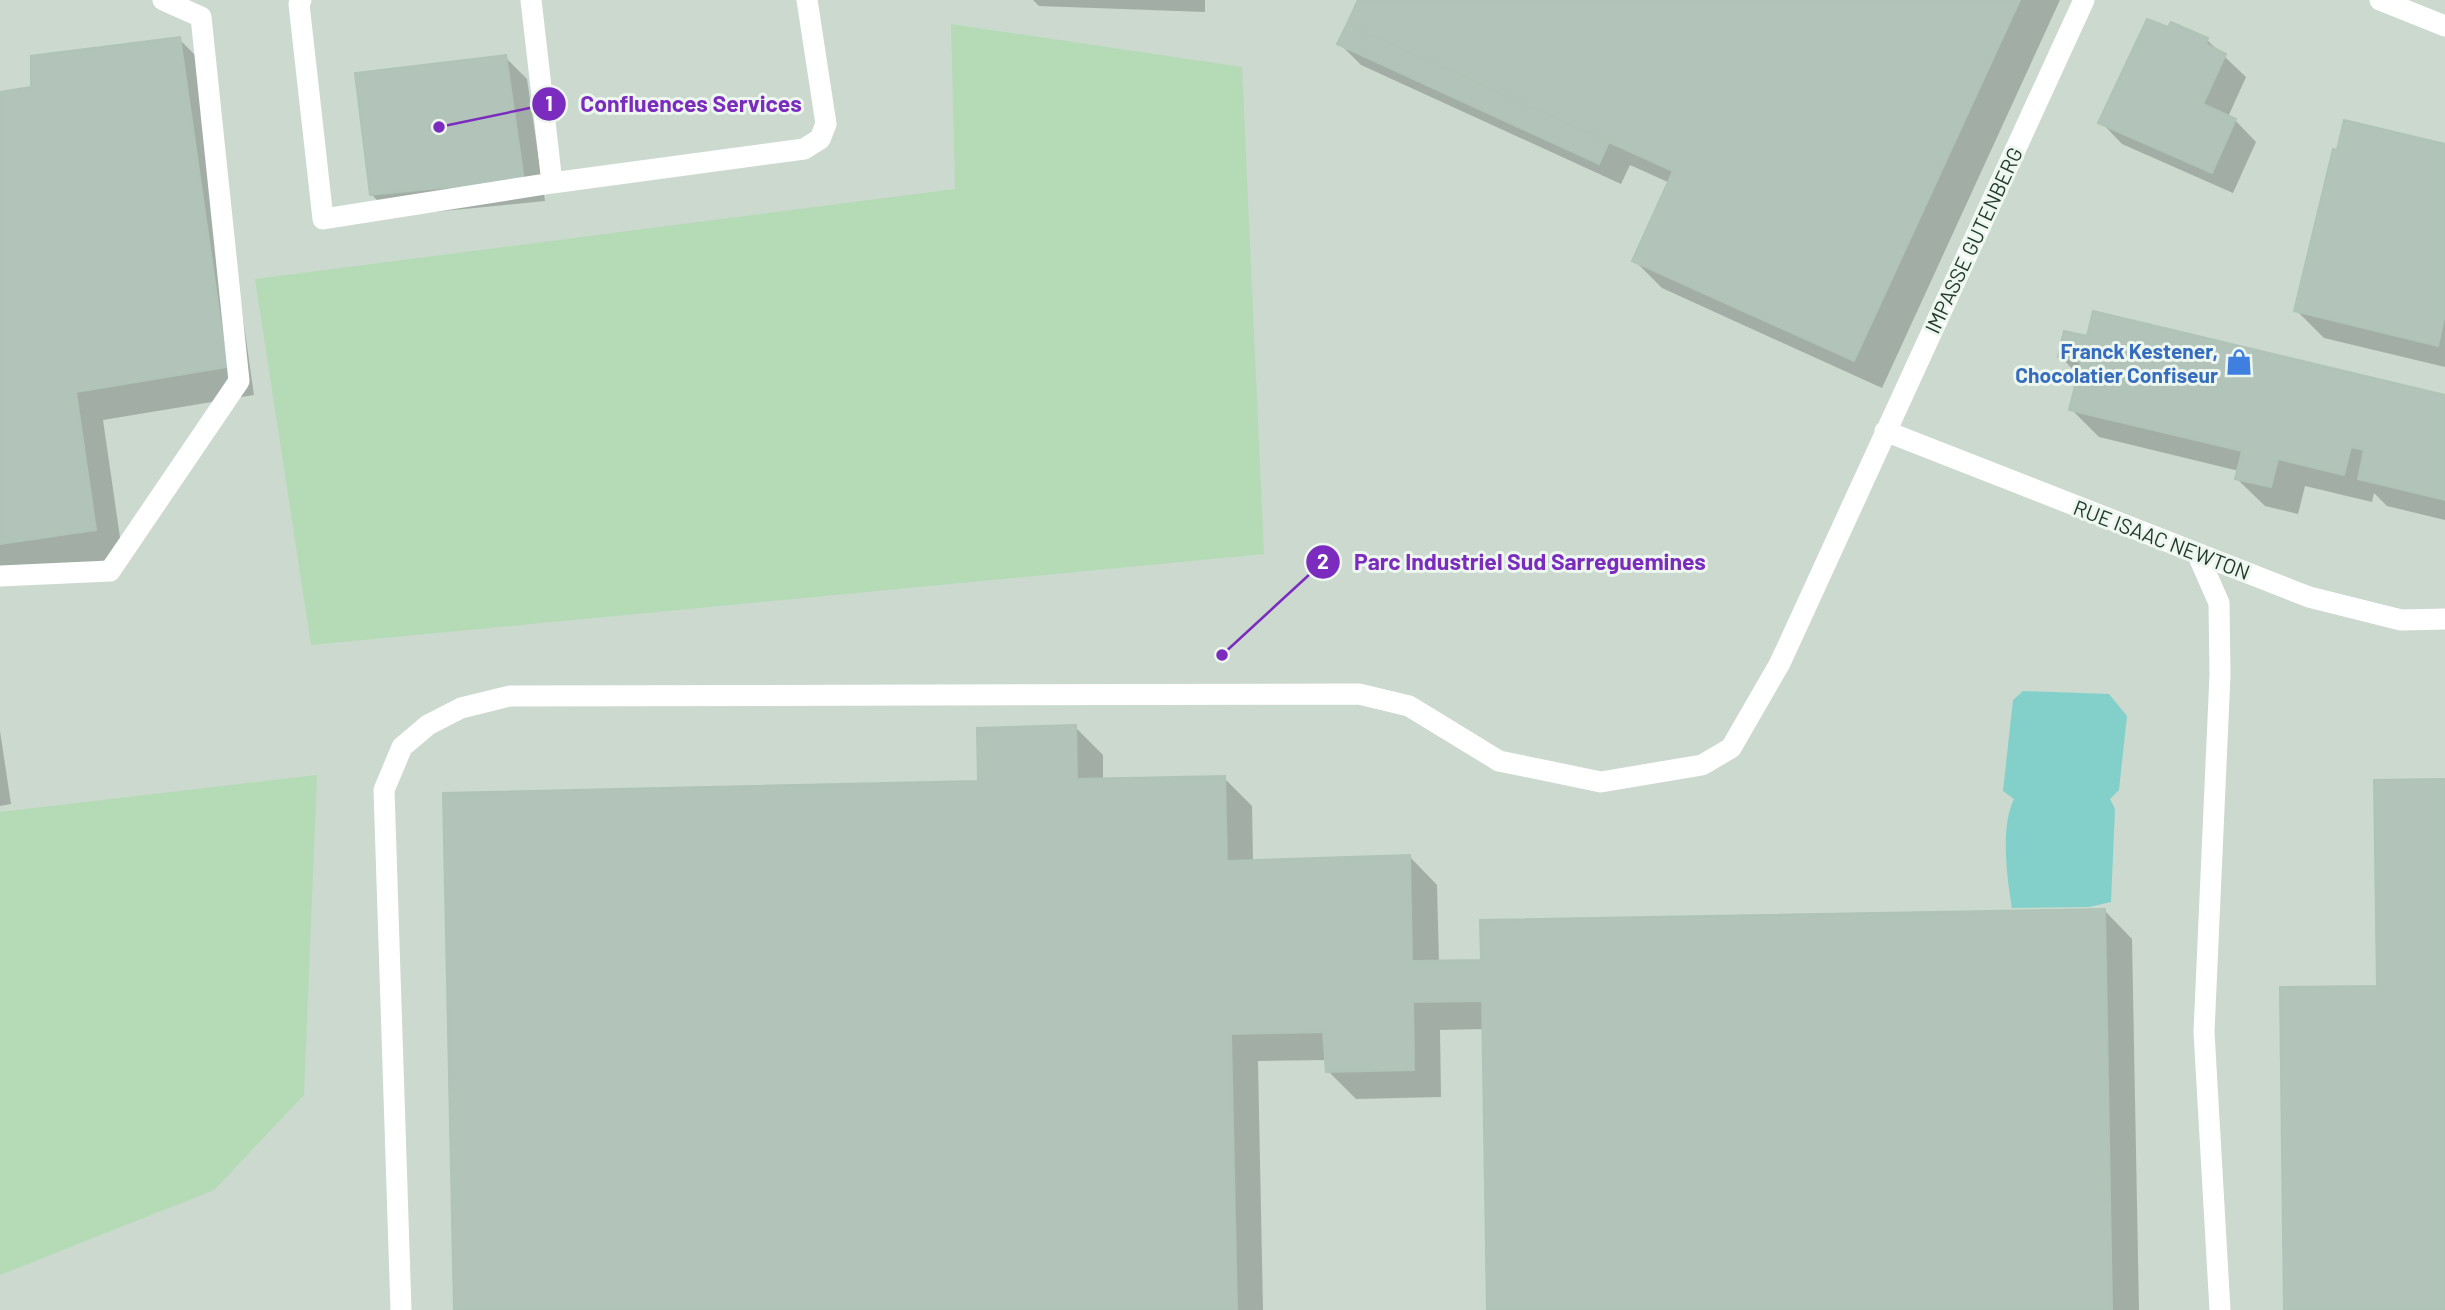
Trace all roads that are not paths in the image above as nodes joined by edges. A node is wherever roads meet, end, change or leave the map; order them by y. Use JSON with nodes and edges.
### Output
{"nodes":[{"id":1,"x":163,"y":0,"type":"edge"},
{"id":2,"x":301,"y":0,"type":"edge"},
{"id":3,"x":531,"y":0,"type":"edge"},
{"id":4,"x":807,"y":0,"type":"edge"},
{"id":5,"x":2084,"y":0,"type":"edge"},
{"id":6,"x":2380,"y":0,"type":"edge"},
{"id":7,"x":2445,"y":26,"type":"edge"},
{"id":8,"x":552,"y":183,"type":"junction"},
{"id":9,"x":1885,"y":431,"type":"junction"},
{"id":10,"x":2197,"y":553,"type":"junction"},
{"id":11,"x":0,"y":576,"type":"edge"},
{"id":12,"x":2445,"y":619,"type":"edge"},
{"id":13,"x":401,"y":1310,"type":"edge"},
{"id":14,"x":2220,"y":1310,"type":"edge"}],
"edges":[{"from":1,"to":11,"type":"street"},
{"from":2,"to":8,"type":"street"},
{"from":3,"to":8,"type":"street"},
{"from":4,"to":8,"type":"street"},
{"from":5,"to":9,"type":"street","name":"IMPASSE GUTENBERG"},
{"from":6,"to":7,"type":"street"},
{"from":9,"to":10,"type":"street","name":"RUE ISAAC NEWTON"},
{"from":9,"to":13,"type":"street","name":"IMPASSE GUTENBERG"},
{"from":10,"to":12,"type":"street","name":"RUE ISAAC NEWTON"},
{"from":10,"to":14,"type":"street"}]}
